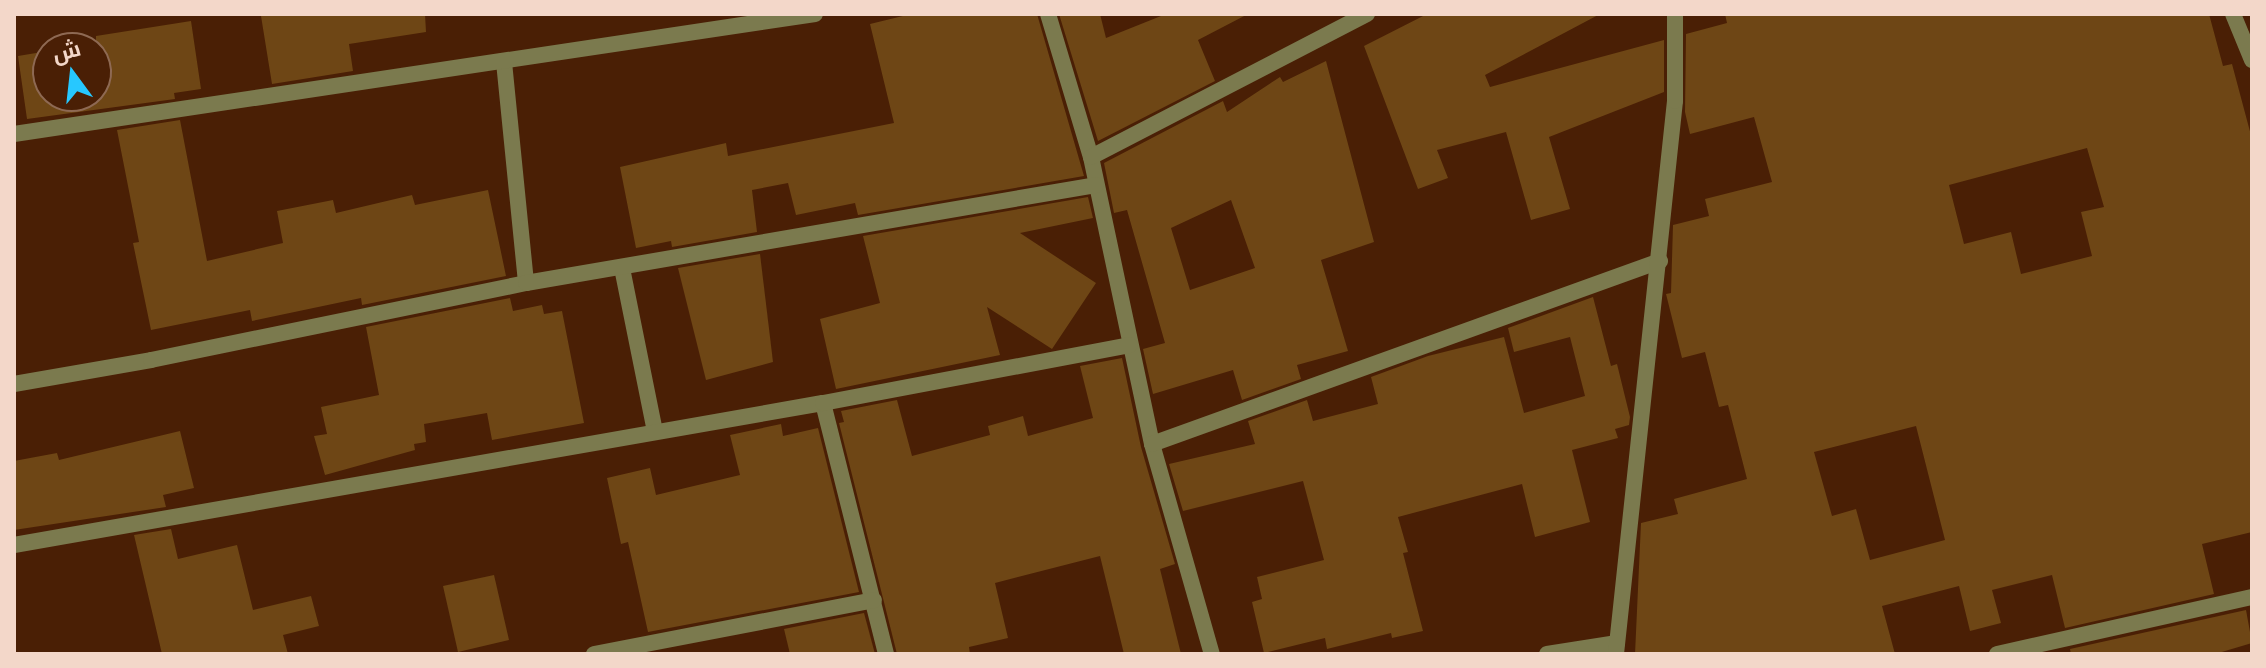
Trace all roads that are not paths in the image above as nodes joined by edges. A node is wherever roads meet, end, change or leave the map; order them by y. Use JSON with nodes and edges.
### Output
{"nodes":[{"id":1,"x":815,"y":14,"type":"edge"},
{"id":2,"x":1048,"y":14,"type":"edge"},
{"id":3,"x":1367,"y":14,"type":"edge"},
{"id":4,"x":1675,"y":14,"type":"edge"},
{"id":5,"x":2233,"y":14,"type":"edge"},
{"id":6,"x":2252,"y":60,"type":"edge"},
{"id":7,"x":504,"y":62,"type":"junction"},
{"id":8,"x":14,"y":134,"type":"edge"},
{"id":9,"x":1091,"y":157,"type":"junction"},
{"id":10,"x":1096,"y":185,"type":"junction"},
{"id":11,"x":1660,"y":261,"type":"junction"},
{"id":12,"x":622,"y":268,"type":"junction"},
{"id":13,"x":526,"y":283,"type":"junction"},
{"id":14,"x":1130,"y":345,"type":"junction"},
{"id":15,"x":14,"y":384,"type":"edge"},
{"id":16,"x":823,"y":403,"type":"junction"},
{"id":17,"x":655,"y":432,"type":"junction"},
{"id":18,"x":1152,"y":444,"type":"junction"},
{"id":19,"x":14,"y":545,"type":"edge"},
{"id":20,"x":2252,"y":597,"type":"edge"},
{"id":21,"x":874,"y":600,"type":"junction"},
{"id":22,"x":1616,"y":648,"type":"edge"},
{"id":23,"x":594,"y":654,"type":"edge"},
{"id":24,"x":886,"y":654,"type":"edge"},
{"id":25,"x":1212,"y":654,"type":"edge"},
{"id":26,"x":1547,"y":654,"type":"edge"},
{"id":27,"x":1997,"y":654,"type":"edge"}],
"edges":[{"from":1,"to":7,"type":"street"},
{"from":2,"to":9,"type":"street"},
{"from":3,"to":9,"type":"street"},
{"from":4,"to":11,"type":"street"},
{"from":5,"to":6,"type":"street"},
{"from":7,"to":8,"type":"street"},
{"from":7,"to":13,"type":"street"},
{"from":9,"to":10,"type":"street"},
{"from":10,"to":12,"type":"street"},
{"from":10,"to":14,"type":"street"},
{"from":11,"to":18,"type":"street"},
{"from":11,"to":22,"type":"street"},
{"from":12,"to":13,"type":"street"},
{"from":12,"to":17,"type":"street"},
{"from":13,"to":15,"type":"street"},
{"from":14,"to":16,"type":"street"},
{"from":14,"to":18,"type":"street"},
{"from":16,"to":17,"type":"street"},
{"from":16,"to":21,"type":"street"},
{"from":17,"to":19,"type":"street"},
{"from":18,"to":25,"type":"street"},
{"from":20,"to":27,"type":"street"},
{"from":21,"to":23,"type":"street"},
{"from":21,"to":24,"type":"street"},
{"from":22,"to":26,"type":"street"}]}
